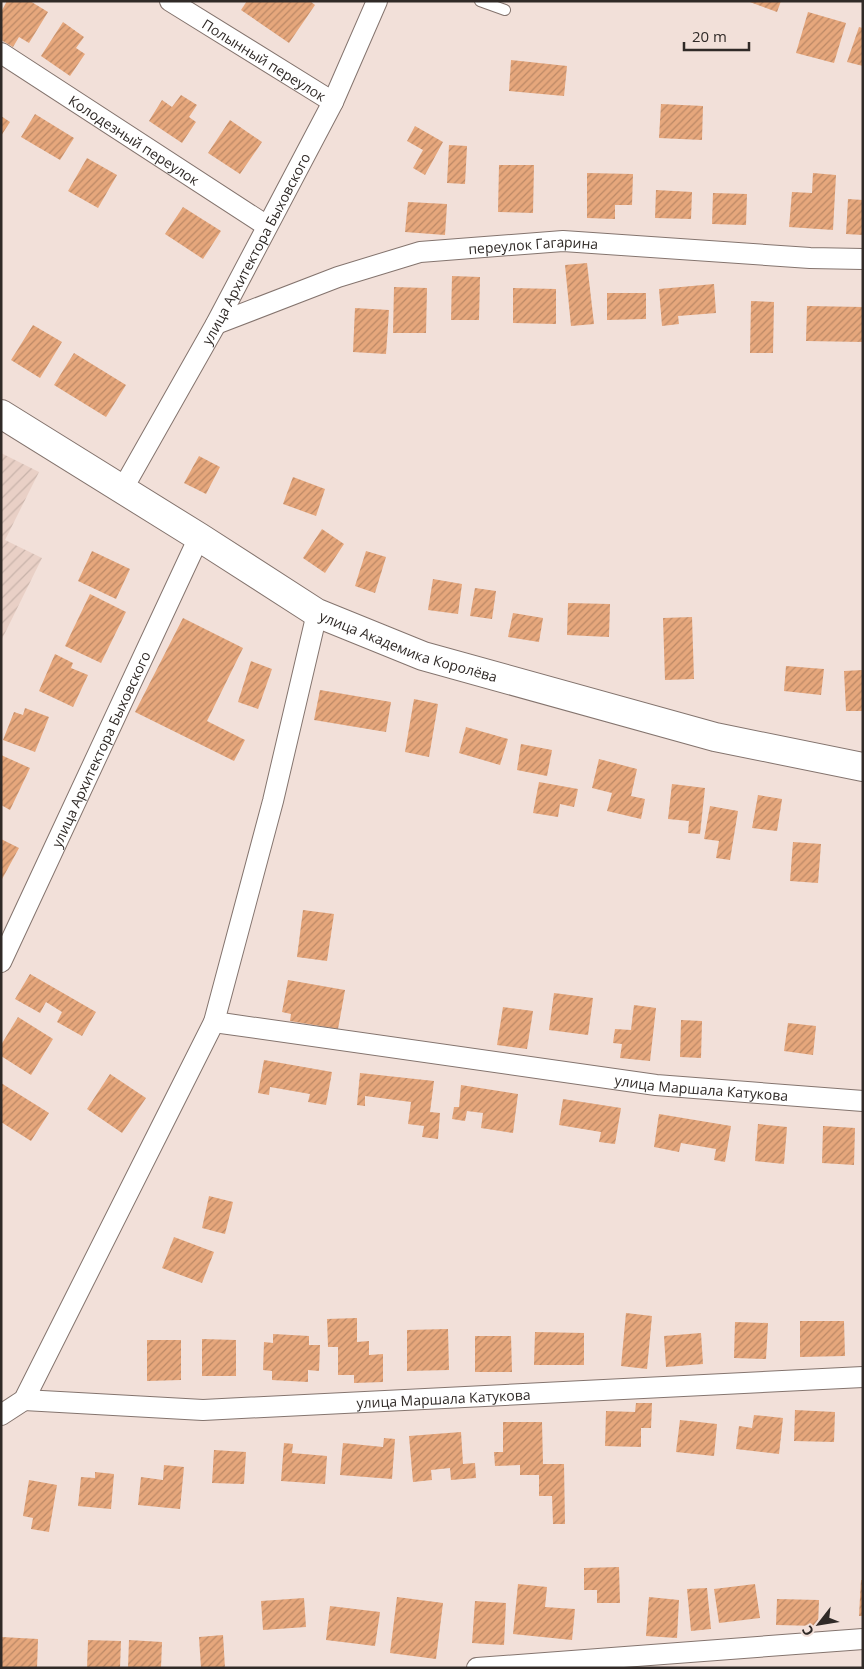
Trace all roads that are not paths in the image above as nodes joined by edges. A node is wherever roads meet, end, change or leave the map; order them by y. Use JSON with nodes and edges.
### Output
{"nodes":[{"id":1,"x":170,"y":1,"type":"edge"},
{"id":2,"x":377,"y":1,"type":"edge"},
{"id":3,"x":480,"y":1,"type":"edge"},
{"id":4,"x":505,"y":10,"type":"dead end"},
{"id":5,"x":1,"y":53,"type":"edge"},
{"id":6,"x":333,"y":102,"type":"junction"},
{"id":7,"x":267,"y":226,"type":"junction"},
{"id":8,"x":863,"y":259,"type":"edge"},
{"id":9,"x":216,"y":324,"type":"junction"},
{"id":10,"x":1,"y":414,"type":"edge"},
{"id":11,"x":122,"y":490,"type":"junction"},
{"id":12,"x":199,"y":537,"type":"junction"},
{"id":13,"x":317,"y":613,"type":"junction"},
{"id":14,"x":863,"y":767,"type":"edge"},
{"id":15,"x":1,"y":962,"type":"edge"},
{"id":16,"x":214,"y":1022,"type":"junction"},
{"id":17,"x":863,"y":1101,"type":"edge"},
{"id":18,"x":863,"y":1377,"type":"edge"},
{"id":19,"x":24,"y":1400,"type":"junction"},
{"id":20,"x":1,"y":1415,"type":"edge"},
{"id":21,"x":863,"y":1639,"type":"edge"},
{"id":22,"x":477,"y":1668,"type":"edge"}],
"edges":[{"from":1,"to":6,"type":"street","name":"Полынный переулок"},
{"from":2,"to":6,"type":"street","name":"улица Архитектора Быховского"},
{"from":3,"to":4,"type":"lane"},
{"from":5,"to":7,"type":"street","name":"Колодезный переулок"},
{"from":6,"to":7,"type":"street","name":"улица Архитектора Быховского"},
{"from":7,"to":9,"type":"street","name":"улица Архитектора Быховского"},
{"from":8,"to":9,"type":"street","name":"переулок Гагарина"},
{"from":9,"to":11,"type":"street","name":"улица Архитектора Быховского"},
{"from":10,"to":11,"type":"street","name":"улица Академика Королёва"},
{"from":11,"to":12,"type":"street","name":"улица Академика Королёва"},
{"from":12,"to":13,"type":"street","name":"улица Академика Королёва"},
{"from":12,"to":15,"type":"street","name":"улица Архитектора Быховского"},
{"from":13,"to":14,"type":"street","name":"улица Академика Королёва"},
{"from":13,"to":16,"type":"street"},
{"from":16,"to":17,"type":"street","name":"улица Маршала Катукова"},
{"from":16,"to":19,"type":"street"},
{"from":18,"to":19,"type":"street","name":"улица Маршала Катукова"},
{"from":19,"to":20,"type":"street"},
{"from":21,"to":22,"type":"street"}]}
